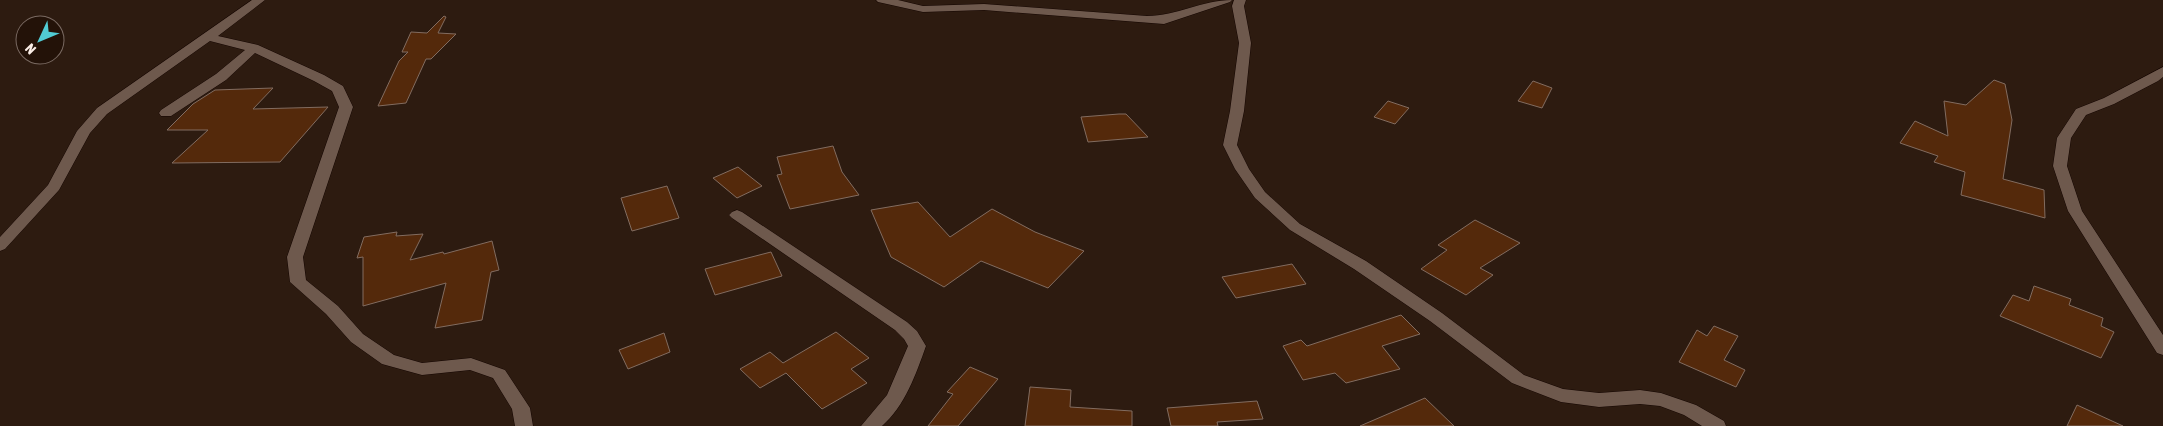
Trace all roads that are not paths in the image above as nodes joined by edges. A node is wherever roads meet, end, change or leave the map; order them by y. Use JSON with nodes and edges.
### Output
{"nodes":[{"id":1,"x":259,"y":0,"type":"edge"},
{"id":2,"x":882,"y":0,"type":"edge"},
{"id":3,"x":1226,"y":0,"type":"edge"},
{"id":4,"x":1240,"y":0,"type":"edge"},
{"id":5,"x":208,"y":37,"type":"junction"},
{"id":6,"x":254,"y":48,"type":"junction"},
{"id":7,"x":2163,"y":71,"type":"edge"},
{"id":8,"x":166,"y":113,"type":"dead end"},
{"id":9,"x":736,"y":215,"type":"dead end"},
{"id":10,"x":0,"y":246,"type":"edge"},
{"id":11,"x":2163,"y":349,"type":"edge"},
{"id":12,"x":524,"y":426,"type":"edge"},
{"id":13,"x":870,"y":426,"type":"edge"},
{"id":14,"x":1717,"y":426,"type":"edge"}],
"edges":[{"from":1,"to":5,"type":"street"},
{"from":2,"to":3,"type":"street"},
{"from":4,"to":14,"type":"street"},
{"from":5,"to":6,"type":"street"},
{"from":5,"to":10,"type":"street"},
{"from":6,"to":8,"type":"street"},
{"from":6,"to":12,"type":"street"},
{"from":7,"to":11,"type":"street"},
{"from":9,"to":13,"type":"street"}]}
